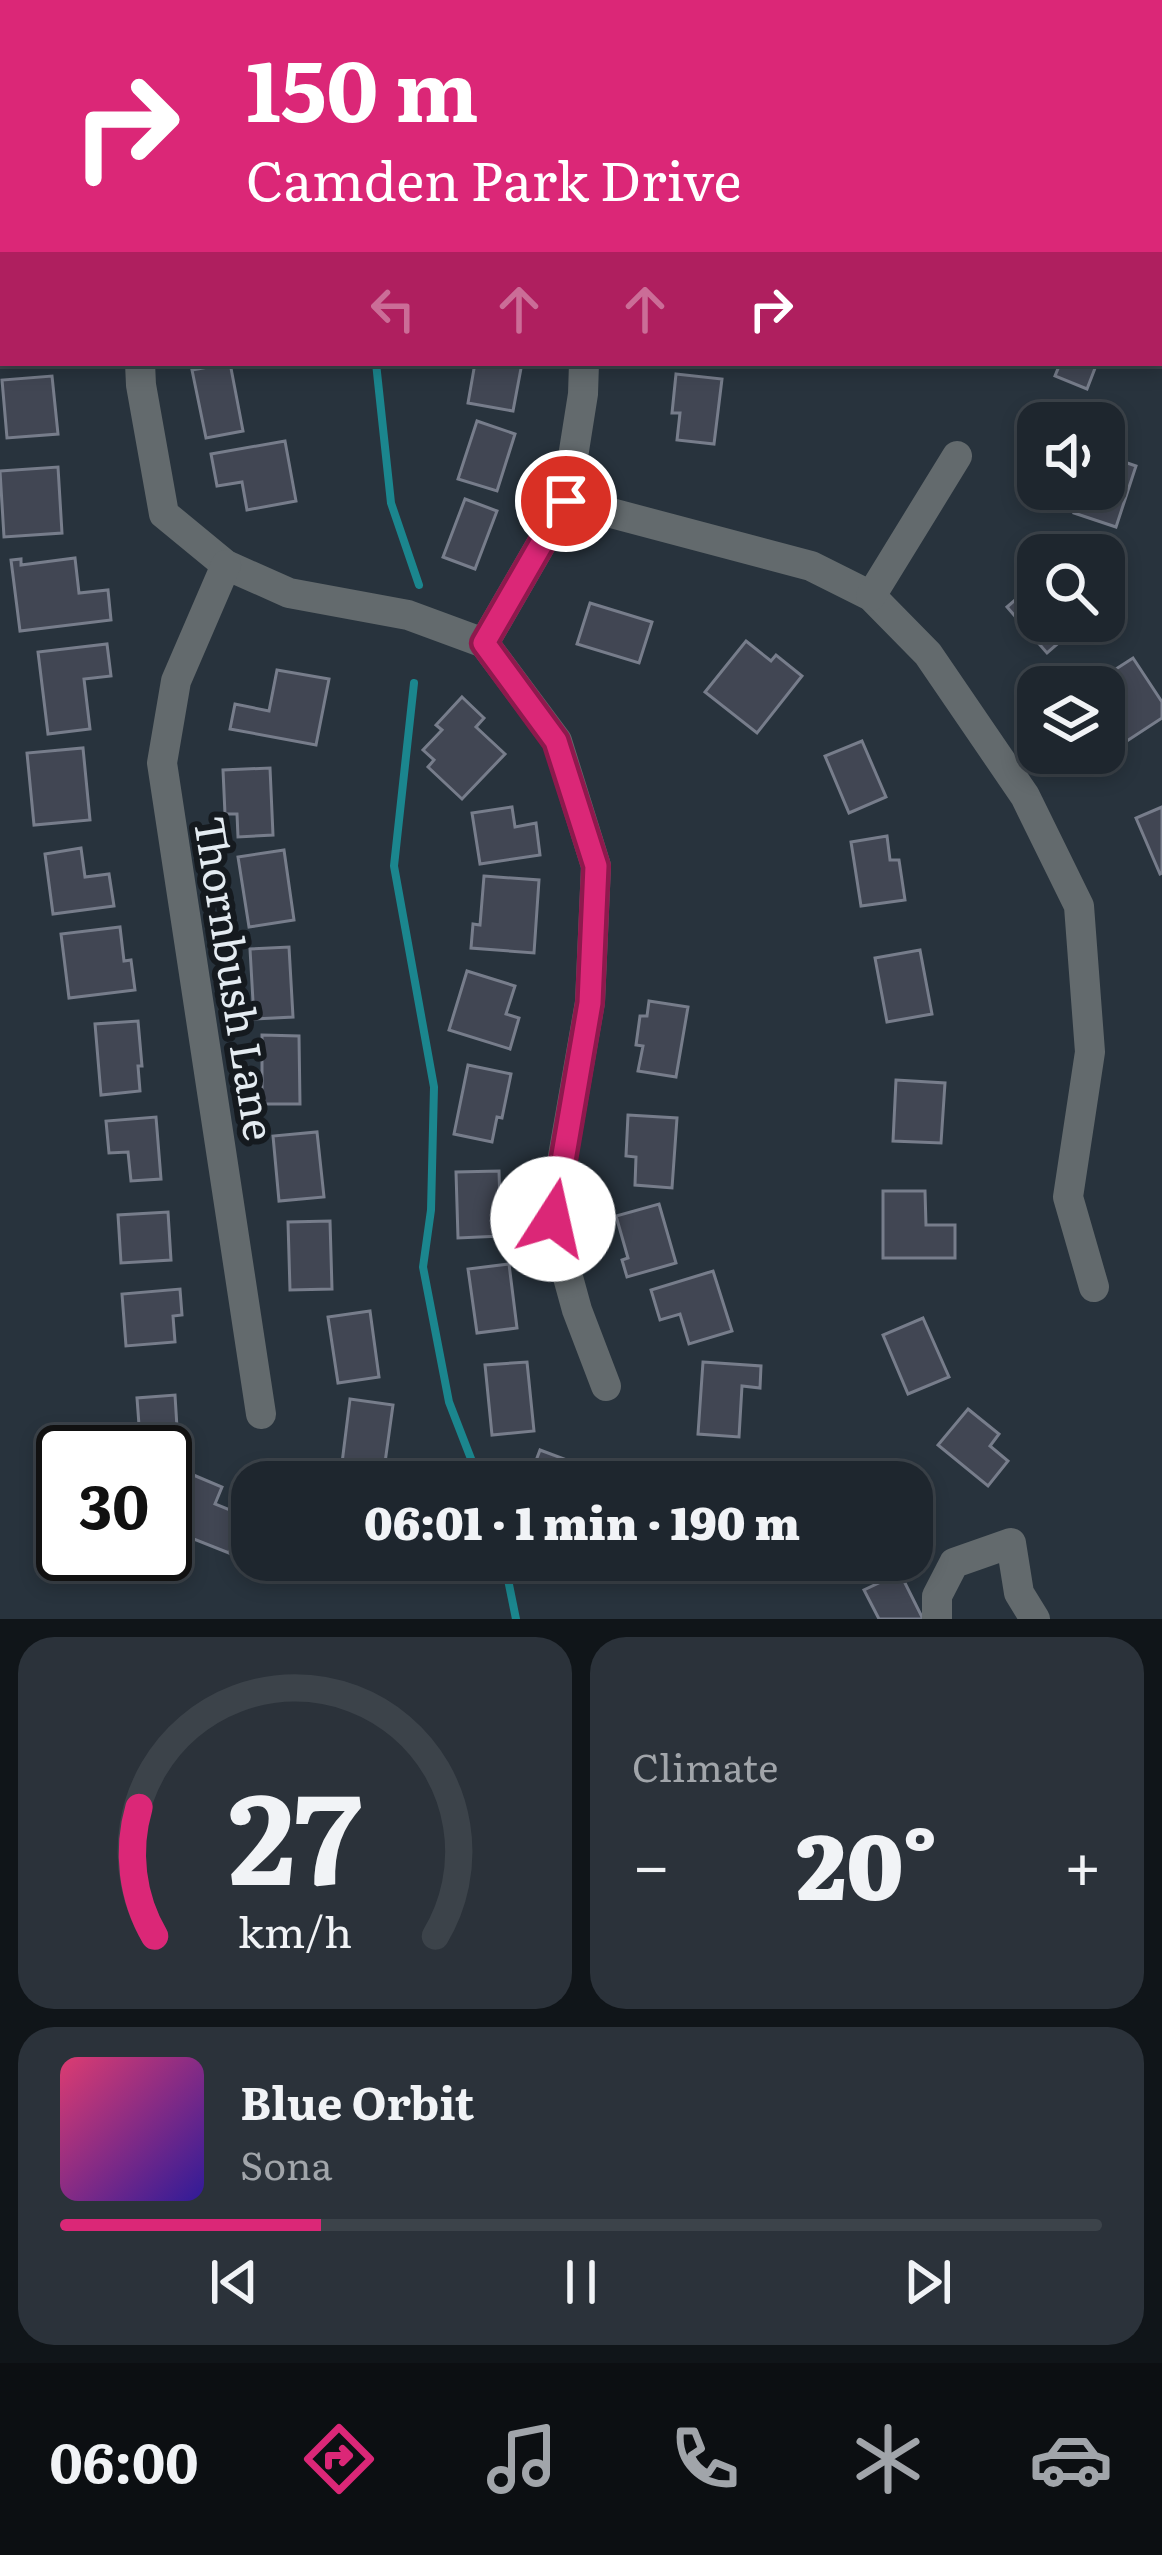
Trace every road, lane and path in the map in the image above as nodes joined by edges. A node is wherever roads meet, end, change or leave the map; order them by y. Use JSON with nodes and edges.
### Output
{"nodes":[{"id":1,"x":140,"y":366,"type":"edge"},
{"id":2,"x":584,"y":366,"type":"edge"},
{"id":3,"x":957,"y":456,"type":"dead end"},
{"id":4,"x":566,"y":501,"type":"junction"},
{"id":5,"x":226,"y":565,"type":"junction"},
{"id":6,"x":872,"y":596,"type":"junction"},
{"id":7,"x":484,"y":643,"type":"junction"},
{"id":8,"x":1094,"y":1286,"type":"dead end"},
{"id":9,"x":606,"y":1386,"type":"dead end"},
{"id":10,"x":261,"y":1414,"type":"dead end"},
{"id":11,"x":938,"y":1619,"type":"edge"},
{"id":12,"x":1035,"y":1619,"type":"edge"}],
"edges":[{"from":1,"to":5,"type":"street"},
{"from":2,"to":4,"type":"street"},
{"from":3,"to":6,"type":"street"},
{"from":4,"to":6,"type":"street"},
{"from":4,"to":7,"type":"street"},
{"from":5,"to":7,"type":"street"},
{"from":5,"to":10,"type":"street","name":"Thornbush Lane"},
{"from":6,"to":8,"type":"street"},
{"from":7,"to":9,"type":"street"},
{"from":11,"to":12,"type":"street"}]}
